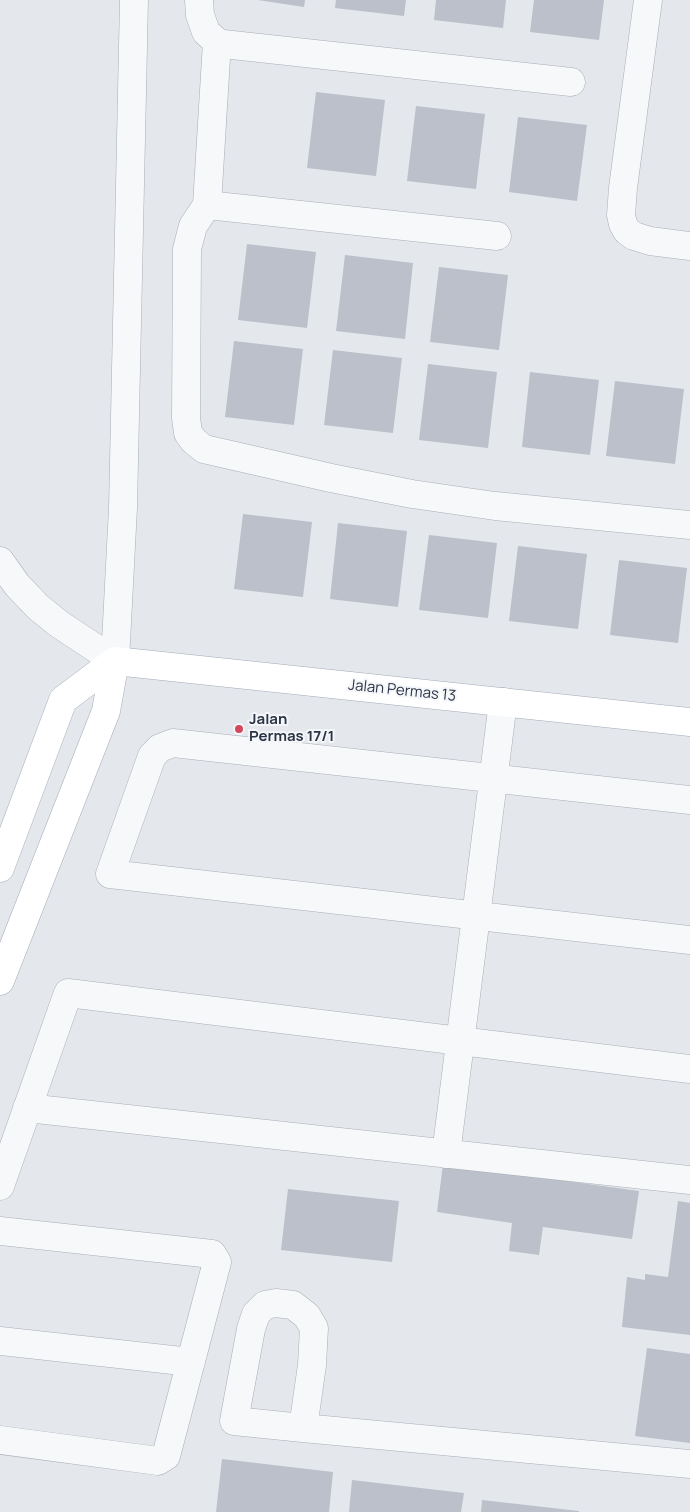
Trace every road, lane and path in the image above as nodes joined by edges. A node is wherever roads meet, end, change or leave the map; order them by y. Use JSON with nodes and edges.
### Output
{"nodes":[{"id":1,"x":134,"y":0,"type":"edge"},
{"id":2,"x":199,"y":0,"type":"edge"},
{"id":3,"x":648,"y":0,"type":"edge"},
{"id":4,"x":217,"y":42,"type":"junction"},
{"id":5,"x":571,"y":82,"type":"dead end"},
{"id":6,"x":207,"y":205,"type":"junction"},
{"id":7,"x":497,"y":236,"type":"dead end"},
{"id":8,"x":690,"y":246,"type":"edge"},
{"id":9,"x":690,"y":525,"type":"edge"},
{"id":10,"x":0,"y":561,"type":"edge"},
{"id":11,"x":115,"y":661,"type":"junction"},
{"id":12,"x":503,"y":702,"type":"junction"},
{"id":13,"x":690,"y":722,"type":"edge"},
{"id":14,"x":493,"y":778,"type":"junction"},
{"id":15,"x":690,"y":800,"type":"edge"},
{"id":16,"x":0,"y":868,"type":"edge"},
{"id":17,"x":476,"y":916,"type":"junction"},
{"id":18,"x":690,"y":940,"type":"edge"},
{"id":19,"x":0,"y":981,"type":"edge"},
{"id":20,"x":460,"y":1041,"type":"junction"},
{"id":21,"x":690,"y":1069,"type":"edge"},
{"id":22,"x":27,"y":1108,"type":"junction"},
{"id":23,"x":446,"y":1154,"type":"junction"},
{"id":24,"x":690,"y":1180,"type":"edge"},
{"id":25,"x":0,"y":1186,"type":"edge"},
{"id":26,"x":0,"y":1231,"type":"edge"},
{"id":27,"x":0,"y":1340,"type":"edge"},
{"id":28,"x":191,"y":1362,"type":"junction"},
{"id":29,"x":304,"y":1428,"type":"junction"},
{"id":30,"x":0,"y":1440,"type":"edge"},
{"id":31,"x":690,"y":1464,"type":"edge"}],
"edges":[{"from":1,"to":11,"type":"street"},
{"from":2,"to":4,"type":"street"},
{"from":3,"to":8,"type":"street"},
{"from":4,"to":5,"type":"street"},
{"from":4,"to":6,"type":"street"},
{"from":6,"to":7,"type":"street"},
{"from":6,"to":9,"type":"street"},
{"from":10,"to":11,"type":"street"},
{"from":11,"to":12,"type":"main road","name":"Jalan Permas 13"},
{"from":11,"to":16,"type":"main road"},
{"from":11,"to":19,"type":"main road"},
{"from":12,"to":13,"type":"main road","name":"Jalan Permas 13"},
{"from":12,"to":14,"type":"street"},
{"from":14,"to":15,"type":"street"},
{"from":14,"to":17,"type":"street"},
{"from":14,"to":17,"type":"street"},
{"from":17,"to":18,"type":"street"},
{"from":17,"to":20,"type":"street"},
{"from":20,"to":21,"type":"street"},
{"from":20,"to":22,"type":"street"},
{"from":20,"to":23,"type":"street"},
{"from":22,"to":23,"type":"street"},
{"from":22,"to":25,"type":"street"},
{"from":23,"to":24,"type":"street"},
{"from":26,"to":28,"type":"street"},
{"from":27,"to":28,"type":"street"},
{"from":28,"to":30,"type":"street"},
{"from":29,"to":29,"type":"street"},
{"from":29,"to":31,"type":"street"}]}
